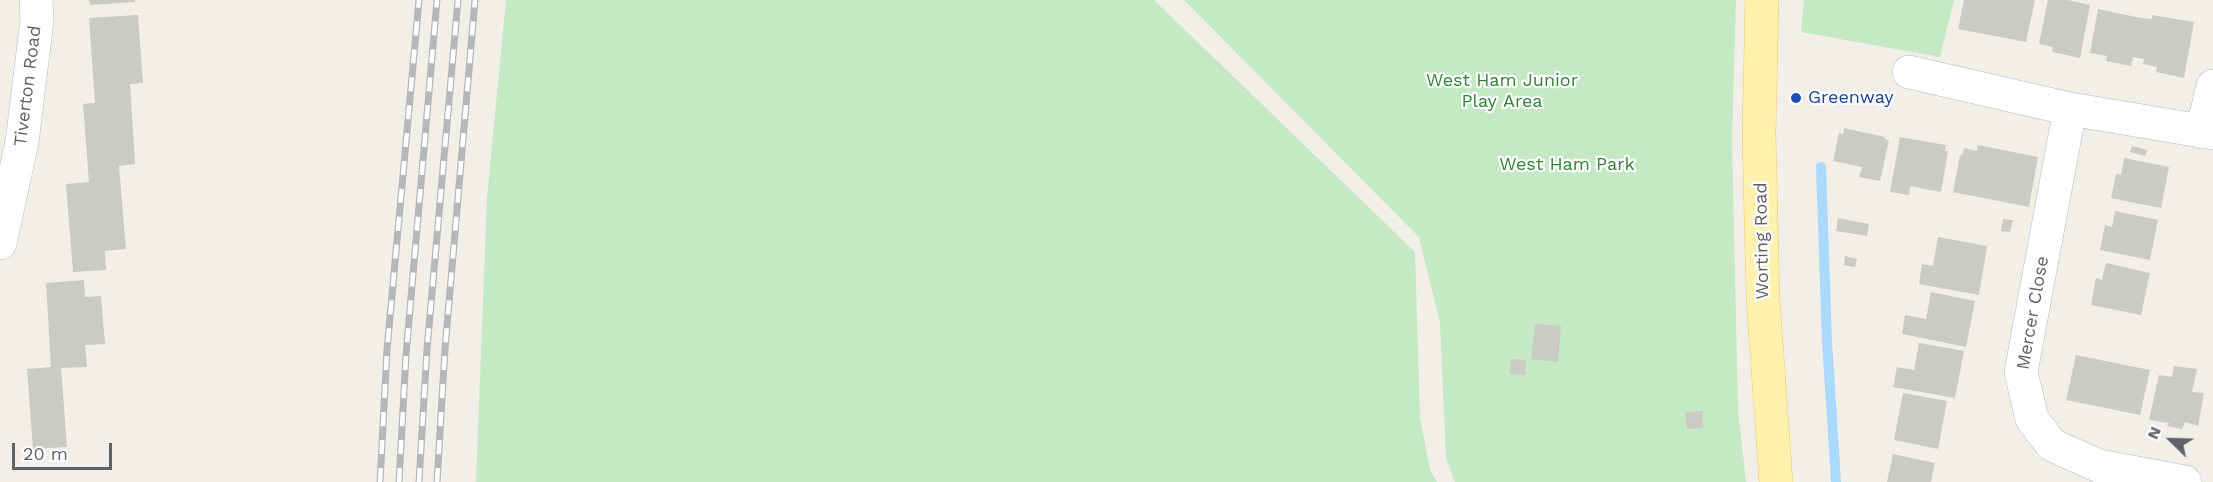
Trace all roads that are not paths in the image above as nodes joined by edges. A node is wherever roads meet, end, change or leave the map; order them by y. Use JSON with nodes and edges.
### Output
{"nodes":[{"id":1,"x":36,"y":0,"type":"edge"},
{"id":2,"x":1762,"y":0,"type":"edge"},
{"id":3,"x":1909,"y":72,"type":"dead end"},
{"id":4,"x":2213,"y":86,"type":"edge"},
{"id":5,"x":2070,"y":109,"type":"junction"},
{"id":6,"x":2208,"y":132,"type":"edge"},
{"id":7,"x":11,"y":141,"type":"edge"},
{"id":8,"x":0,"y":243,"type":"edge"},
{"id":9,"x":2097,"y":474,"type":"edge"},
{"id":10,"x":1776,"y":482,"type":"edge"},
{"id":11,"x":2185,"y":482,"type":"edge"}],
"edges":[{"from":1,"to":7,"type":"street","name":"Tiverton Road"},
{"from":2,"to":10,"type":"main road","name":"Worting Road"},
{"from":3,"to":5,"type":"street"},
{"from":4,"to":6,"type":"street"},
{"from":5,"to":6,"type":"street"},
{"from":5,"to":9,"type":"street","name":"Mercer Close"},
{"from":7,"to":8,"type":"street","name":"Tiverton Road"},
{"from":9,"to":11,"type":"street","name":"Mercer Close"}]}
